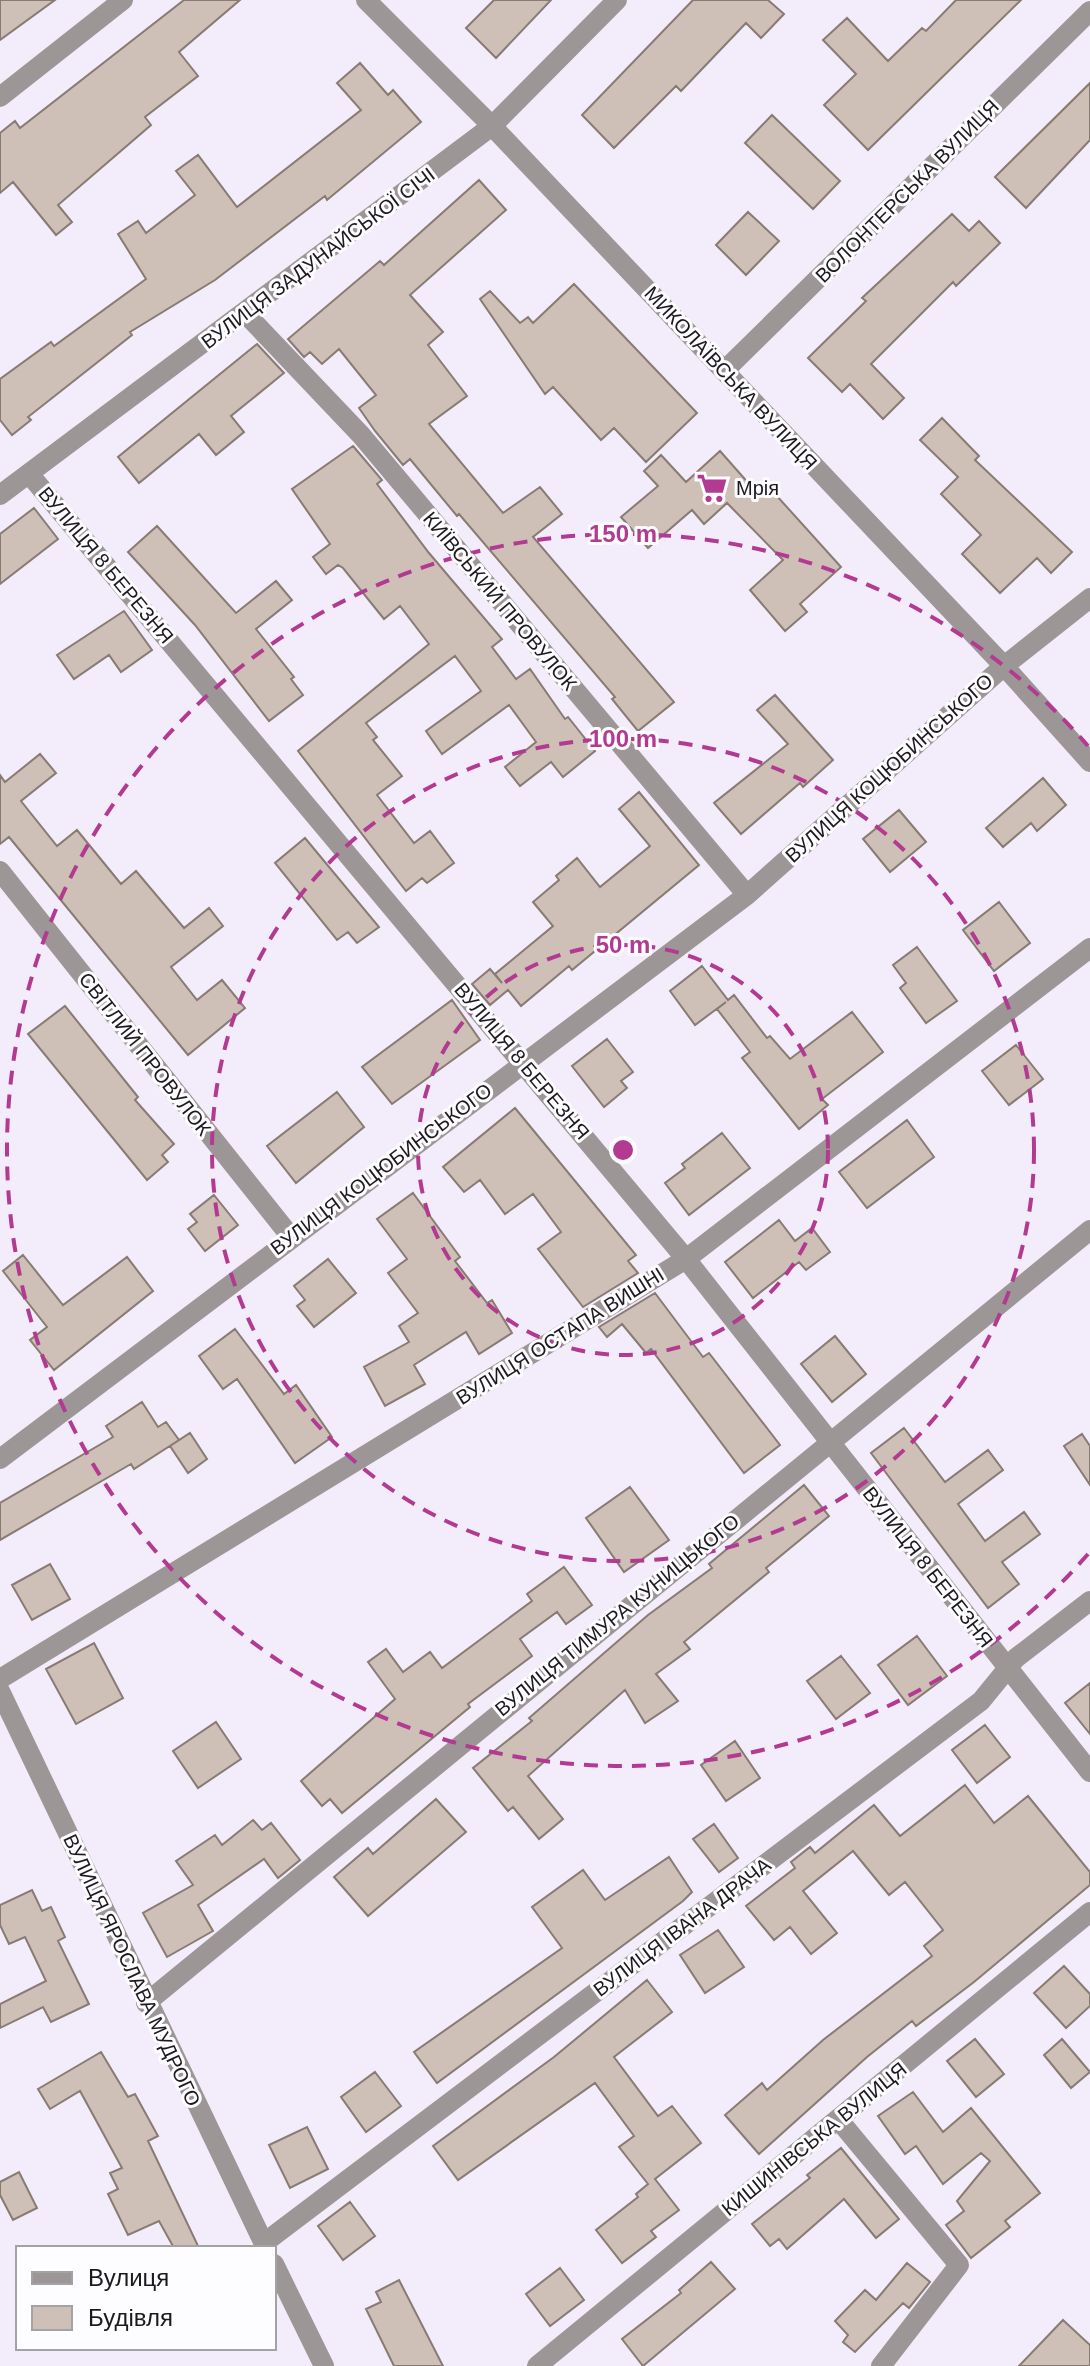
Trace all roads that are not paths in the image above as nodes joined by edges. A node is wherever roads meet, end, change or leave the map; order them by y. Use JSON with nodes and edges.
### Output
{"nodes":[{"id":1,"x":123,"y":0,"type":"edge"},
{"id":2,"x":366,"y":0,"type":"edge"},
{"id":3,"x":617,"y":0,"type":"edge"},
{"id":4,"x":1090,"y":11,"type":"edge"},
{"id":5,"x":0,"y":97,"type":"edge"},
{"id":6,"x":492,"y":126,"type":"junction"},
{"id":7,"x":246,"y":314,"type":"junction"},
{"id":8,"x":724,"y":371,"type":"junction"},
{"id":9,"x":30,"y":475,"type":"junction"},
{"id":10,"x":0,"y":495,"type":"edge"},
{"id":11,"x":1090,"y":598,"type":"edge"},
{"id":12,"x":1004,"y":666,"type":"junction"},
{"id":13,"x":1090,"y":762,"type":"edge"},
{"id":14,"x":0,"y":871,"type":"edge"},
{"id":15,"x":747,"y":895,"type":"junction"},
{"id":16,"x":1090,"y":948,"type":"edge"},
{"id":17,"x":523,"y":1063,"type":"junction"},
{"id":18,"x":1090,"y":1230,"type":"edge"},
{"id":19,"x":291,"y":1237,"type":"junction"},
{"id":20,"x":686,"y":1259,"type":"junction"},
{"id":21,"x":830,"y":1443,"type":"junction"},
{"id":22,"x":0,"y":1459,"type":"edge"},
{"id":23,"x":1090,"y":1601,"type":"edge"},
{"id":24,"x":1009,"y":1669,"type":"junction"},
{"id":25,"x":0,"y":1679,"type":"edge"},
{"id":26,"x":0,"y":1691,"type":"edge"},
{"id":27,"x":1090,"y":1772,"type":"edge"},
{"id":28,"x":1090,"y":1912,"type":"edge"},
{"id":29,"x":146,"y":2003,"type":"junction"},
{"id":30,"x":838,"y":2119,"type":"junction"},
{"id":31,"x":265,"y":2246,"type":"edge"},
{"id":32,"x":276,"y":2268,"type":"edge"},
{"id":33,"x":324,"y":2366,"type":"edge"},
{"id":34,"x":537,"y":2366,"type":"edge"},
{"id":35,"x":881,"y":2366,"type":"edge"}],
"edges":[{"from":1,"to":5,"type":"street"},
{"from":2,"to":6,"type":"street","name":"МИКОЛАЇВСЬКА ВУЛИЦЯ"},
{"from":3,"to":6,"type":"street","name":"ВУЛИЦЯ ЗАДУНАЙСЬКОЇ СІЧІ"},
{"from":4,"to":8,"type":"street","name":"ВОЛОНТЕРСЬКА ВУЛИЦЯ"},
{"from":6,"to":7,"type":"street","name":"ВУЛИЦЯ ЗАДУНАЙСЬКОЇ СІЧІ"},
{"from":6,"to":8,"type":"street","name":"МИКОЛАЇВСЬКА ВУЛИЦЯ"},
{"from":7,"to":9,"type":"street","name":"ВУЛИЦЯ ЗАДУНАЙСЬКОЇ СІЧІ"},
{"from":7,"to":15,"type":"street","name":"КИЇВСЬКИЙ ПРОВУЛОК"},
{"from":8,"to":12,"type":"street","name":"МИКОЛАЇВСЬКА ВУЛИЦЯ"},
{"from":9,"to":10,"type":"street","name":"ВУЛИЦЯ ЗАДУНАЙСЬКОЇ СІЧІ"},
{"from":9,"to":17,"type":"street","name":"ВУЛИЦЯ 8 БЕРЕЗНЯ"},
{"from":11,"to":12,"type":"street","name":"ВУЛИЦЯ КОЦЮБИНСЬКОГО"},
{"from":12,"to":13,"type":"street","name":"МИКОЛАЇВСЬКА ВУЛИЦЯ"},
{"from":12,"to":15,"type":"street","name":"ВУЛИЦЯ КОЦЮБИНСЬКОГО"},
{"from":14,"to":19,"type":"street","name":"СВІТЛИЙ ПРОВУЛОК"},
{"from":15,"to":17,"type":"street","name":"ВУЛИЦЯ КОЦЮБИНСЬКОГО"},
{"from":16,"to":20,"type":"street","name":"ВУЛИЦЯ ОСТАПА ВИШНІ"},
{"from":17,"to":19,"type":"street","name":"ВУЛИЦЯ КОЦЮБИНСЬКОГО"},
{"from":17,"to":20,"type":"street","name":"ВУЛИЦЯ 8 БЕРЕЗНЯ"},
{"from":18,"to":21,"type":"street","name":"ВУЛИЦЯ ТИМУРА КУНИЦЬКОГО"},
{"from":19,"to":22,"type":"street","name":"ВУЛИЦЯ КОЦЮБИНСЬКОГО"},
{"from":20,"to":21,"type":"street","name":"ВУЛИЦЯ 8 БЕРЕЗНЯ"},
{"from":20,"to":25,"type":"street","name":"ВУЛИЦЯ ОСТАПА ВИШНІ"},
{"from":21,"to":24,"type":"street","name":"ВУЛИЦЯ 8 БЕРЕЗНЯ"},
{"from":21,"to":29,"type":"street","name":"ВУЛИЦЯ ТИМУРА КУНИЦЬКОГО"},
{"from":23,"to":24,"type":"street","name":"ВУЛИЦЯ ІВАНА ДРАЧА"},
{"from":24,"to":27,"type":"street","name":"ВУЛИЦЯ 8 БЕРЕЗНЯ"},
{"from":24,"to":31,"type":"street","name":"ВУЛИЦЯ ІВАНА ДРАЧА"},
{"from":26,"to":29,"type":"street","name":"ВУЛИЦЯ ЯРОСЛАВА МУДРОГО"},
{"from":28,"to":30,"type":"street","name":"КИШИНІВСЬКА ВУЛИЦЯ"},
{"from":29,"to":31,"type":"street","name":"ВУЛИЦЯ ЯРОСЛАВА МУДРОГО"},
{"from":30,"to":34,"type":"street","name":"КИШИНІВСЬКА ВУЛИЦЯ"},
{"from":30,"to":35,"type":"street"},
{"from":32,"to":33,"type":"street"}]}
